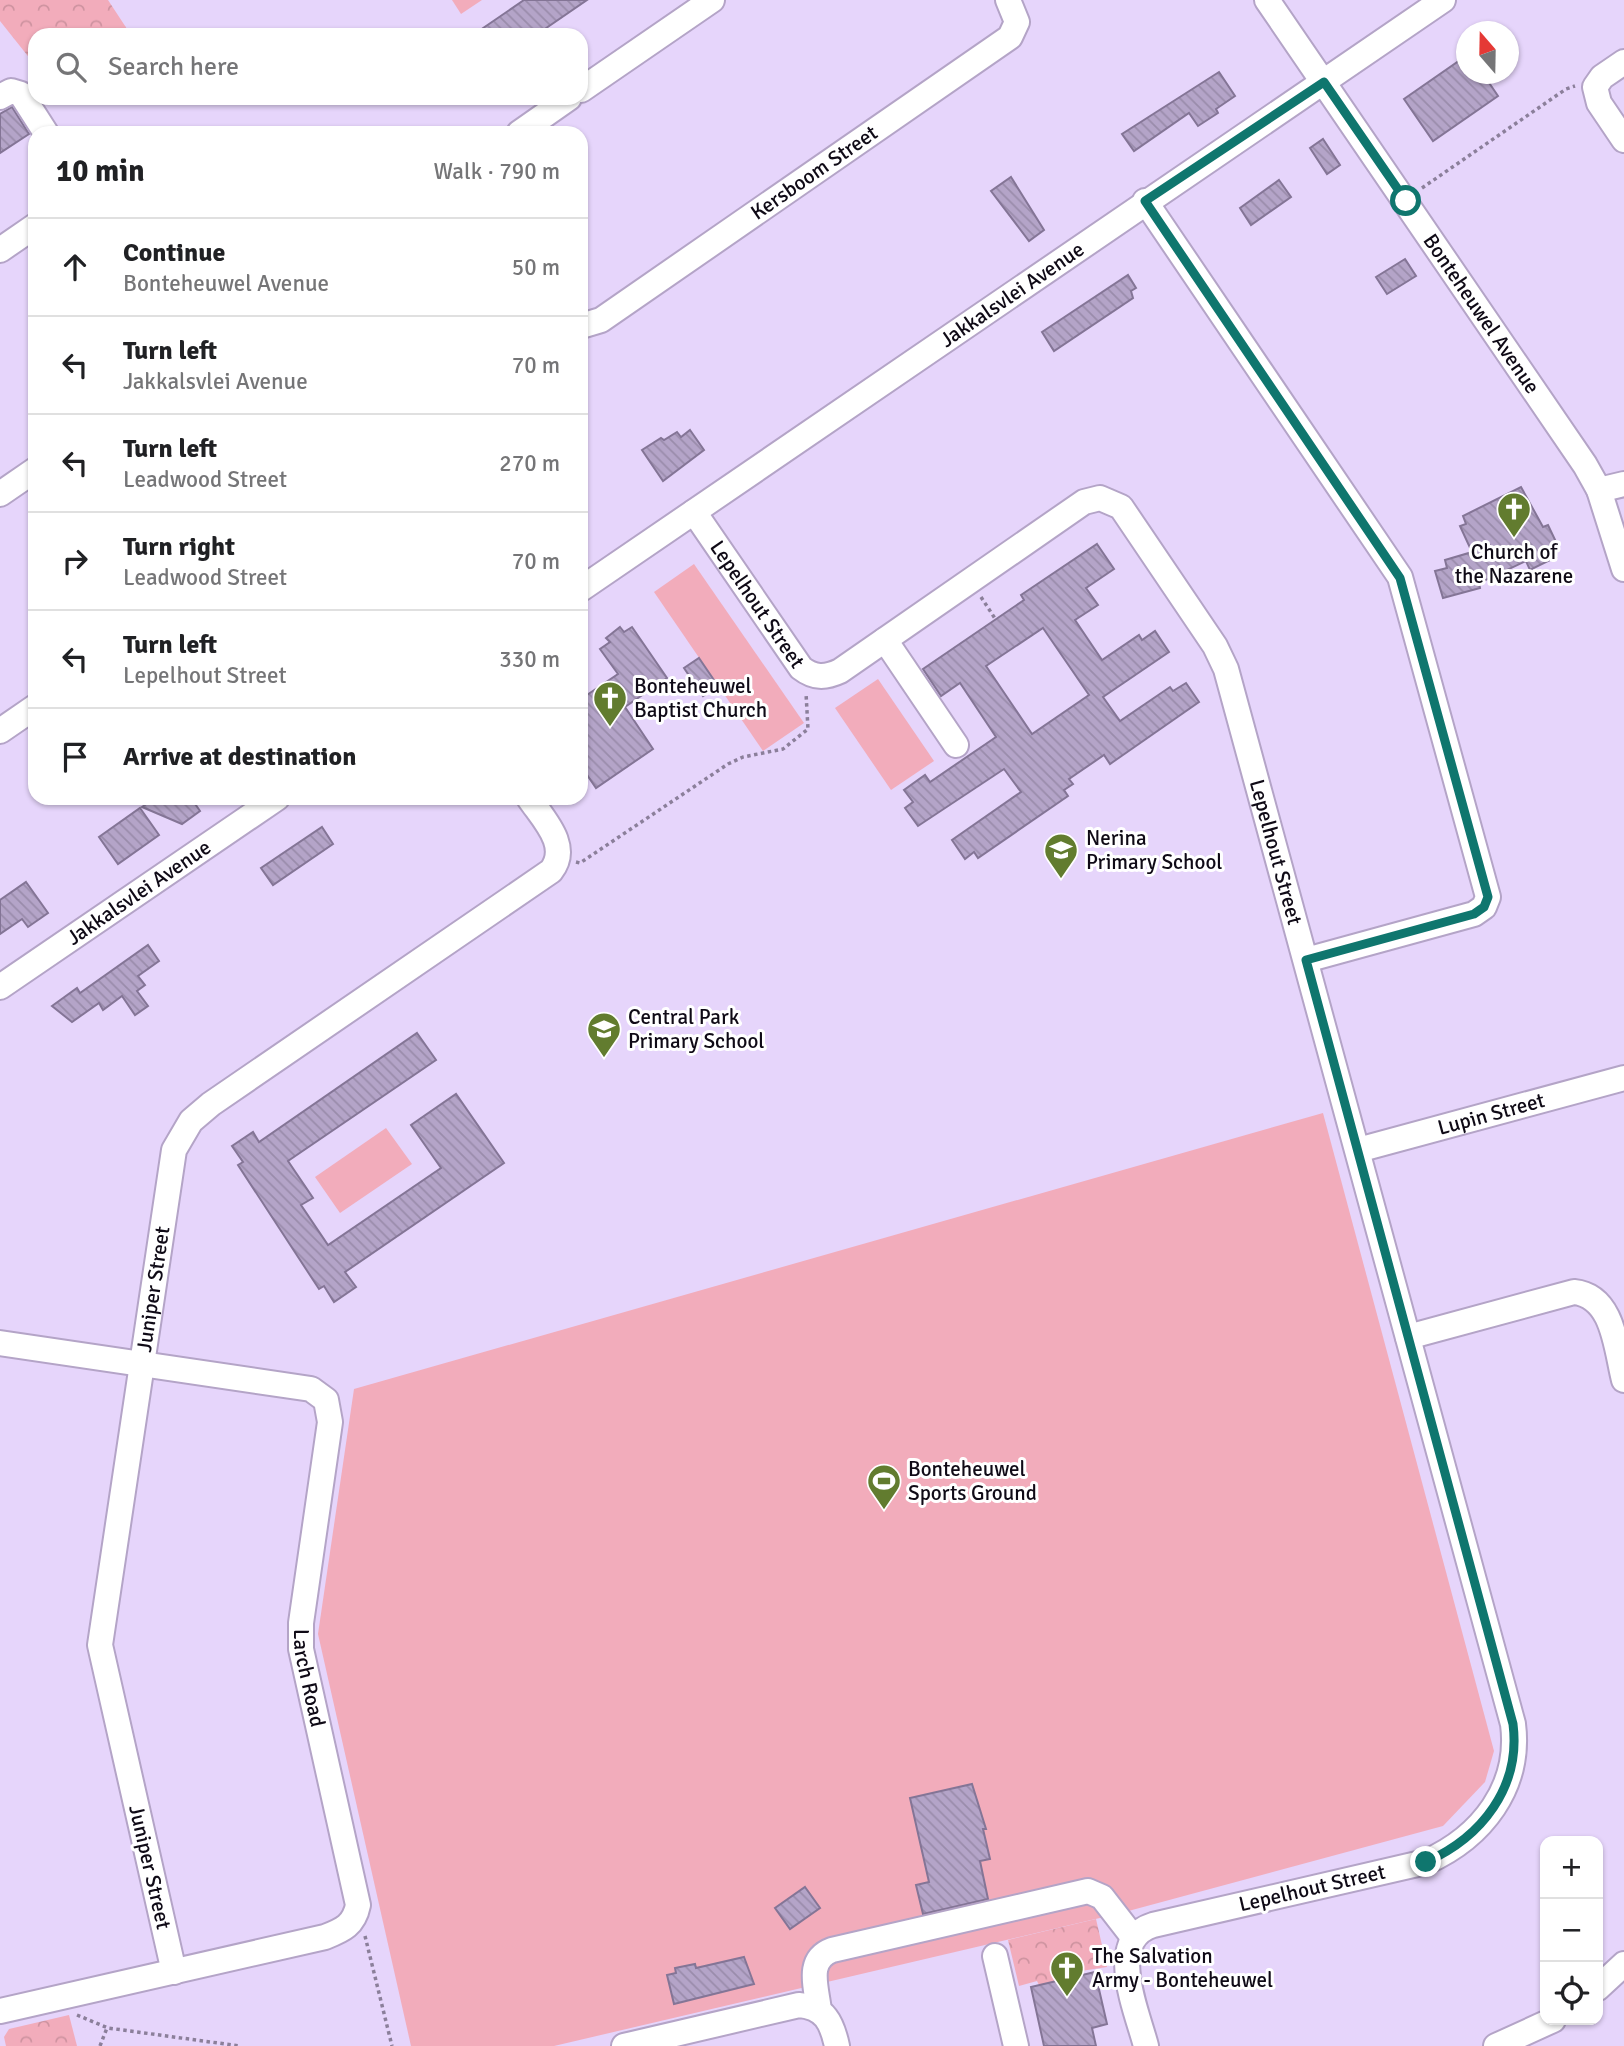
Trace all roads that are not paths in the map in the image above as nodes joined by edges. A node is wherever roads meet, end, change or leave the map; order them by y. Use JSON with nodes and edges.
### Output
{"nodes":[{"id":1,"x":712,"y":0,"type":"edge"},
{"id":2,"x":1007,"y":0,"type":"edge"},
{"id":3,"x":1268,"y":0,"type":"edge"},
{"id":4,"x":1429,"y":4,"type":"edge"},
{"id":5,"x":1624,"y":62,"type":"edge"},
{"id":6,"x":1324,"y":82,"type":"junction"},
{"id":7,"x":588,"y":85,"type":"edge"},
{"id":8,"x":0,"y":97,"type":"edge"},
{"id":9,"x":28,"y":105,"type":"edge"},
{"id":10,"x":28,"y":105,"type":"edge"},
{"id":11,"x":559,"y":105,"type":"edge"},
{"id":12,"x":42,"y":126,"type":"edge"},
{"id":13,"x":529,"y":126,"type":"edge"},
{"id":14,"x":1624,"y":140,"type":"edge"},
{"id":15,"x":1145,"y":201,"type":"junction"},
{"id":16,"x":28,"y":231,"type":"edge"},
{"id":17,"x":0,"y":250,"type":"edge"},
{"id":18,"x":588,"y":324,"type":"edge"},
{"id":19,"x":28,"y":475,"type":"edge"},
{"id":20,"x":1624,"y":484,"type":"edge"},
{"id":21,"x":1599,"y":490,"type":"junction"},
{"id":22,"x":0,"y":494,"type":"edge"},
{"id":23,"x":694,"y":512,"type":"junction"},
{"id":24,"x":1624,"y":569,"type":"edge"},
{"id":25,"x":588,"y":584,"type":"edge"},
{"id":26,"x":885,"y":640,"type":"junction"},
{"id":27,"x":28,"y":712,"type":"edge"},
{"id":28,"x":0,"y":731,"type":"edge"},
{"id":29,"x":956,"y":745,"type":"dead end"},
{"id":30,"x":267,"y":805,"type":"edge"},
{"id":31,"x":533,"y":805,"type":"edge"},
{"id":32,"x":1306,"y":960,"type":"junction"},
{"id":33,"x":0,"y":987,"type":"edge"},
{"id":34,"x":1624,"y":1078,"type":"edge"},
{"id":35,"x":1358,"y":1150,"type":"junction"},
{"id":36,"x":1408,"y":1337,"type":"junction"},
{"id":37,"x":0,"y":1343,"type":"edge"},
{"id":38,"x":141,"y":1363,"type":"junction"},
{"id":39,"x":1624,"y":1380,"type":"edge"},
{"id":40,"x":1133,"y":1937,"type":"junction"},
{"id":41,"x":995,"y":1956,"type":"dead end"},
{"id":42,"x":1624,"y":1964,"type":"edge"},
{"id":43,"x":174,"y":1972,"type":"junction"},
{"id":44,"x":1603,"y":1983,"type":"edge"},
{"id":45,"x":0,"y":2011,"type":"edge"},
{"id":46,"x":819,"y":2011,"type":"junction"},
{"id":47,"x":1542,"y":2025,"type":"edge"},
{"id":48,"x":624,"y":2046,"type":"edge"},
{"id":49,"x":837,"y":2046,"type":"edge"},
{"id":50,"x":1017,"y":2046,"type":"edge"},
{"id":51,"x":1146,"y":2046,"type":"edge"},
{"id":52,"x":1496,"y":2046,"type":"edge"}],
"edges":[{"from":1,"to":7,"type":"street"},
{"from":2,"to":18,"type":"street","name":"Kersboom Street"},
{"from":3,"to":6,"type":"street","name":"Bonteheuwel Avenue"},
{"from":4,"to":6,"type":"street","name":"Jakkalsvlei Avenue"},
{"from":5,"to":14,"type":"street"},
{"from":6,"to":15,"type":"street","name":"Jakkalsvlei Avenue"},
{"from":6,"to":21,"type":"street","name":"Bonteheuwel Avenue"},
{"from":8,"to":9,"type":"street"},
{"from":10,"to":12,"type":"street"},
{"from":11,"to":13,"type":"street"},
{"from":15,"to":23,"type":"street","name":"Jakkalsvlei Avenue"},
{"from":15,"to":32,"type":"street"},
{"from":16,"to":17,"type":"street"},
{"from":19,"to":22,"type":"street"},
{"from":20,"to":21,"type":"street"},
{"from":21,"to":24,"type":"street","name":"Bonteheuwel Avenue"},
{"from":23,"to":25,"type":"street","name":"Jakkalsvlei Avenue"},
{"from":23,"to":26,"type":"street","name":"Lepelhout Street"},
{"from":26,"to":29,"type":"street"},
{"from":26,"to":32,"type":"street","name":"Lepelhout Street"},
{"from":27,"to":28,"type":"street"},
{"from":30,"to":33,"type":"street","name":"Jakkalsvlei Avenue"},
{"from":31,"to":38,"type":"street","name":"Juniper Street"},
{"from":32,"to":35,"type":"street","name":"Lepelhout Street"},
{"from":34,"to":35,"type":"street","name":"Lupin Street"},
{"from":35,"to":36,"type":"street","name":"Lepelhout Street"},
{"from":36,"to":39,"type":"street"},
{"from":36,"to":40,"type":"street","name":"Lepelhout Street"},
{"from":37,"to":38,"type":"street","name":"Larch Road"},
{"from":38,"to":43,"type":"street","name":"Juniper Street"},
{"from":38,"to":43,"type":"street","name":"Larch Road"},
{"from":40,"to":46,"type":"street"},
{"from":40,"to":51,"type":"street"},
{"from":41,"to":50,"type":"street"},
{"from":42,"to":44,"type":"street"},
{"from":43,"to":45,"type":"street"},
{"from":46,"to":48,"type":"street"},
{"from":46,"to":49,"type":"street"},
{"from":47,"to":52,"type":"street"}]}
